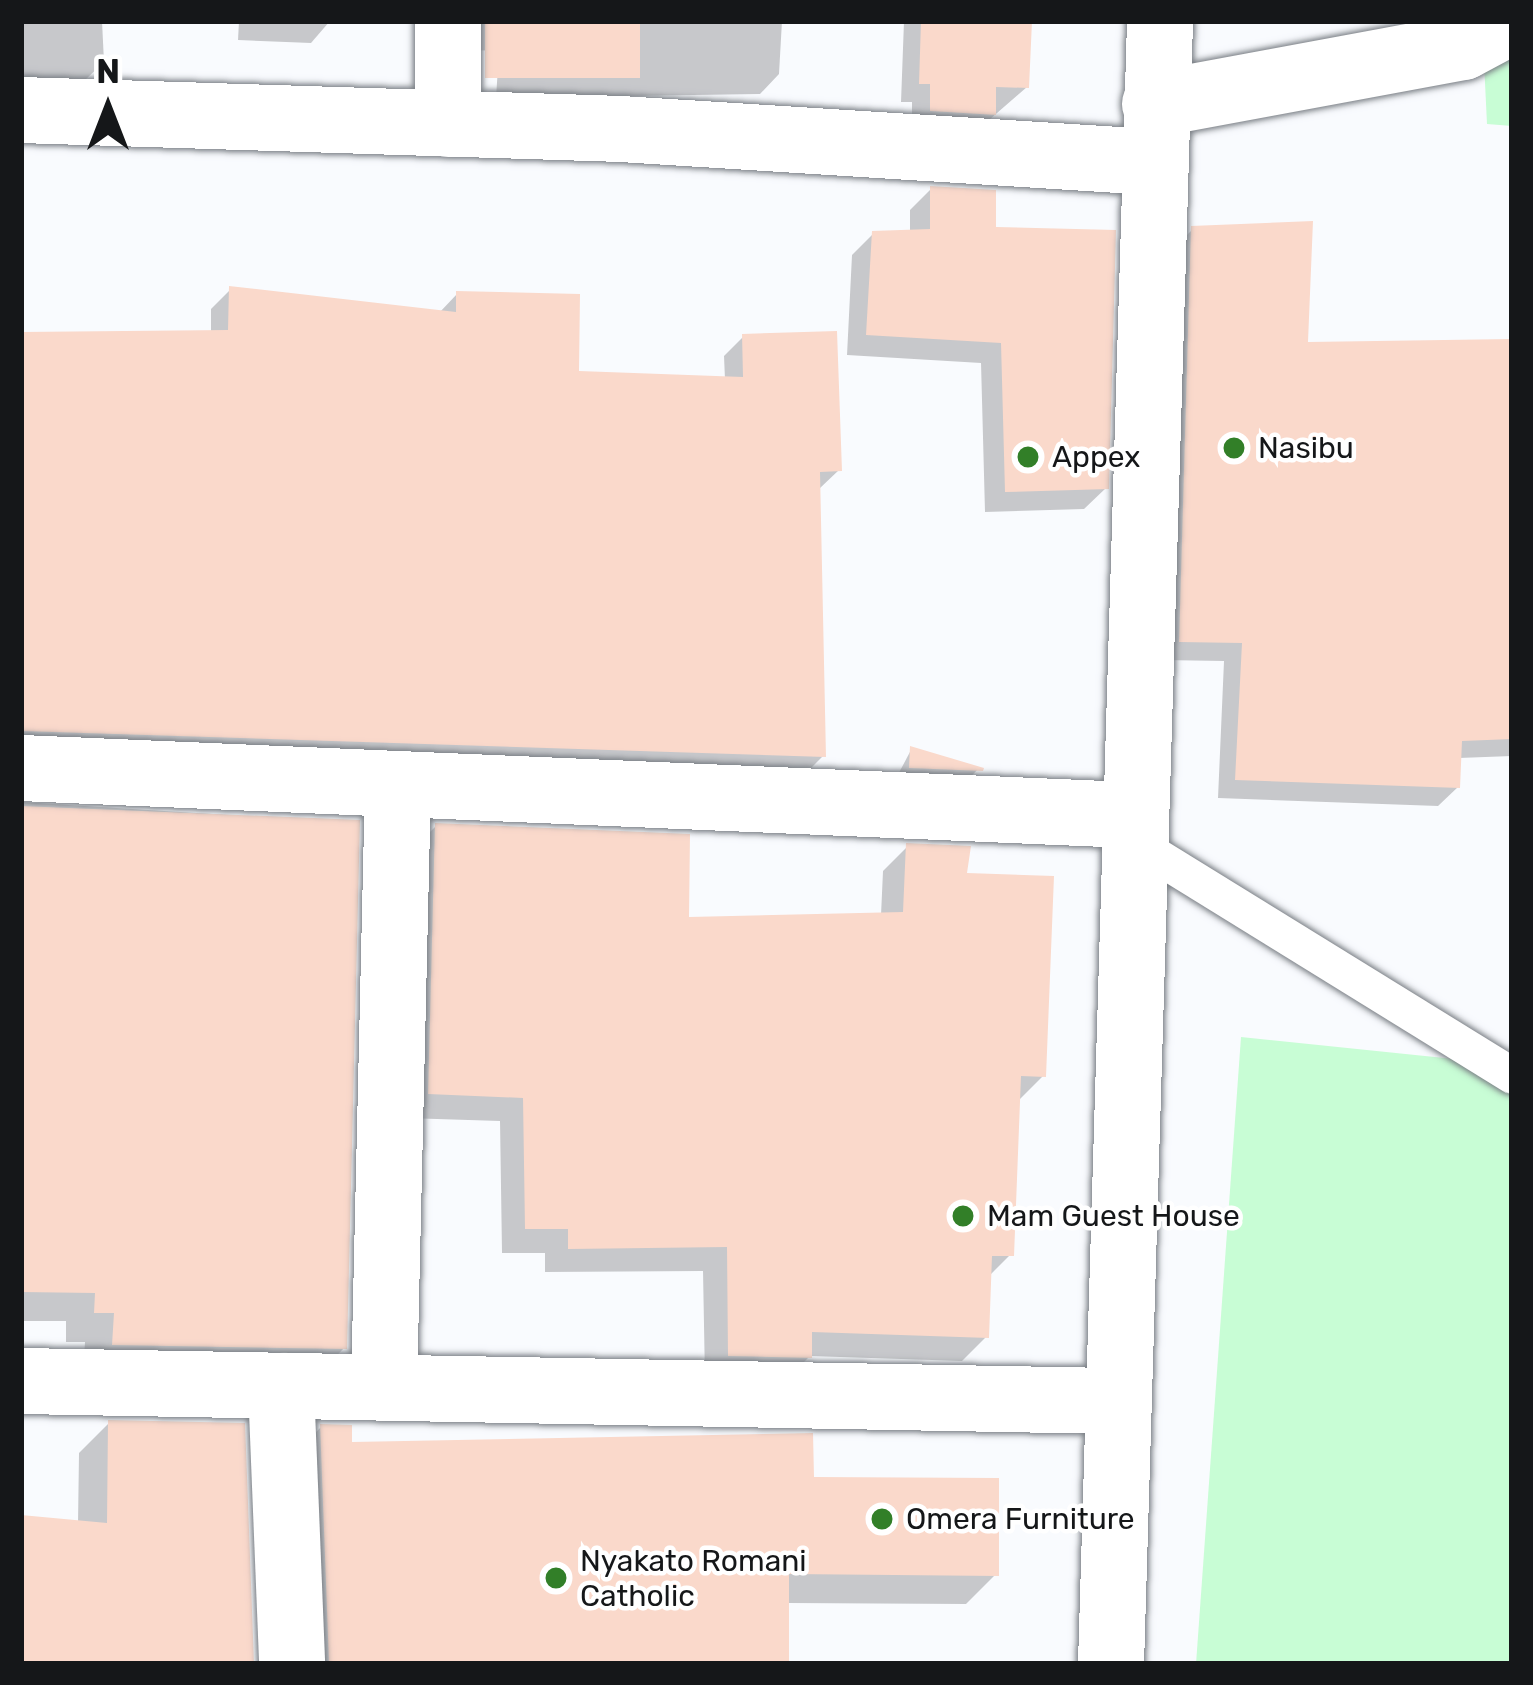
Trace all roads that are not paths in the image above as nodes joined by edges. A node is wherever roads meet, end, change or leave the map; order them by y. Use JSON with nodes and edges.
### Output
{"nodes":[{"id":1,"x":448,"y":21,"type":"edge"},
{"id":2,"x":1160,"y":21,"type":"edge"},
{"id":3,"x":1512,"y":21,"type":"edge"},
{"id":4,"x":21,"y":110,"type":"edge"},
{"id":5,"x":448,"y":124,"type":"junction"},
{"id":6,"x":1154,"y":133,"type":"junction"},
{"id":7,"x":21,"y":769,"type":"edge"},
{"id":8,"x":398,"y":784,"type":"junction"},
{"id":9,"x":1130,"y":827,"type":"junction"},
{"id":10,"x":1512,"y":1076,"type":"edge"},
{"id":11,"x":21,"y":1381,"type":"edge"},
{"id":12,"x":281,"y":1386,"type":"junction"},
{"id":13,"x":384,"y":1388,"type":"junction"},
{"id":14,"x":1115,"y":1401,"type":"junction"},
{"id":15,"x":292,"y":1664,"type":"edge"},
{"id":16,"x":1111,"y":1664,"type":"edge"}],
"edges":[{"from":1,"to":5,"type":"street"},
{"from":2,"to":6,"type":"street"},
{"from":3,"to":6,"type":"street"},
{"from":4,"to":5,"type":"street"},
{"from":5,"to":6,"type":"street"},
{"from":6,"to":9,"type":"street"},
{"from":7,"to":8,"type":"street"},
{"from":8,"to":9,"type":"street"},
{"from":8,"to":13,"type":"street"},
{"from":9,"to":10,"type":"lane"},
{"from":9,"to":14,"type":"street"},
{"from":11,"to":12,"type":"street"},
{"from":12,"to":13,"type":"street"},
{"from":12,"to":15,"type":"street"},
{"from":13,"to":14,"type":"street"},
{"from":14,"to":16,"type":"street"}]}
